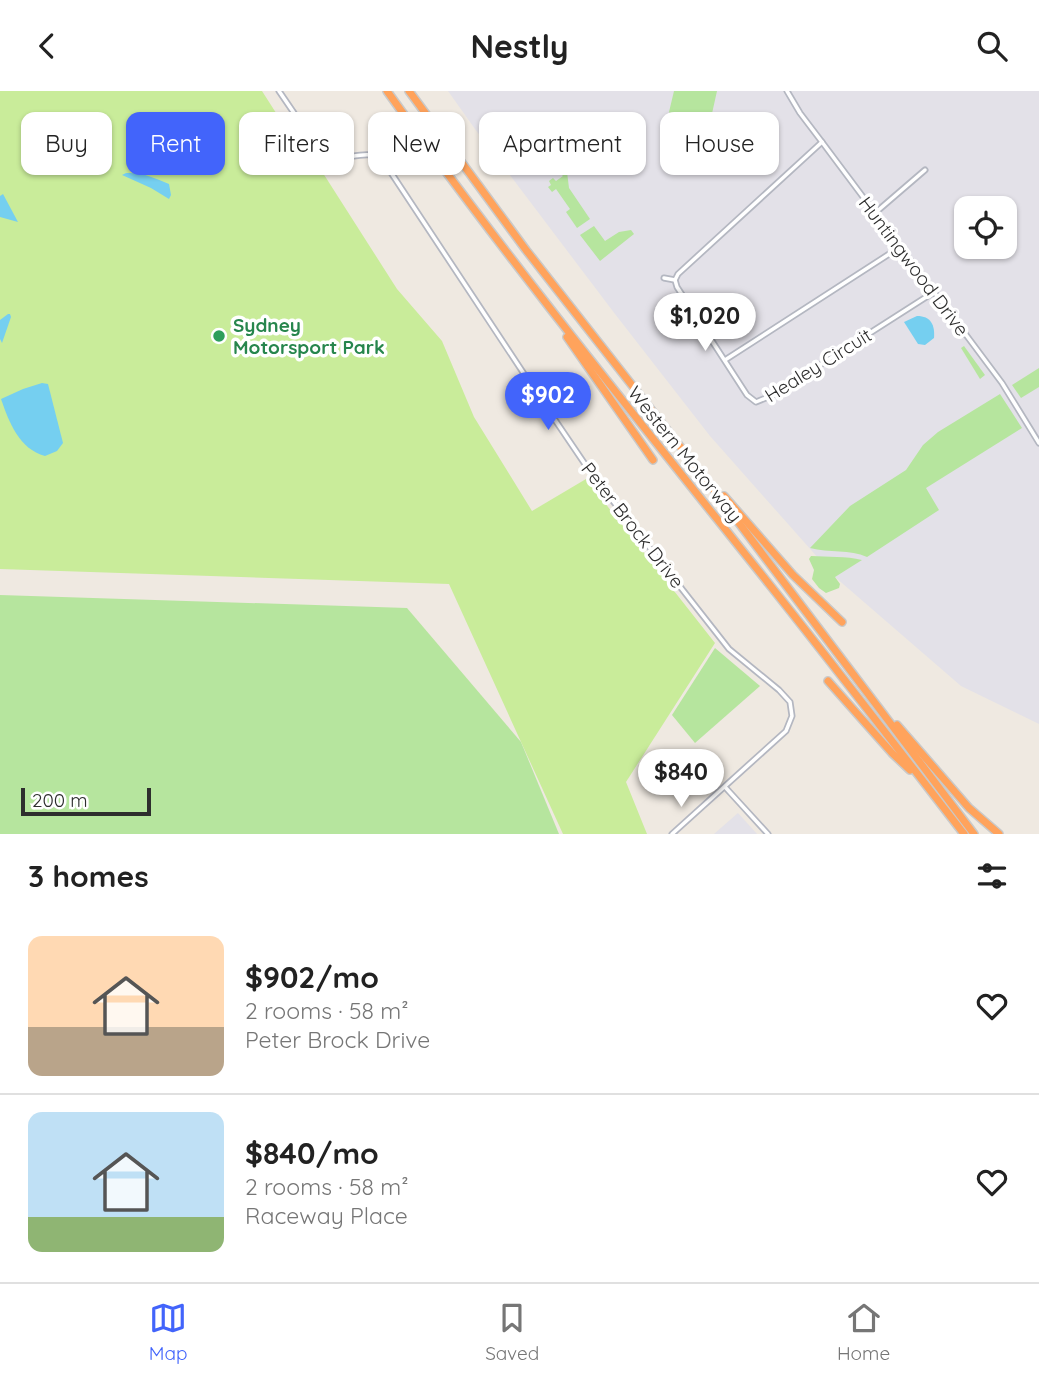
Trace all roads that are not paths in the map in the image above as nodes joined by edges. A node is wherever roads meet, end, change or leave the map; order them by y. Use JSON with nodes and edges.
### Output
{"nodes":[{"id":1,"x":279,"y":91,"type":"edge"},
{"id":2,"x":387,"y":91,"type":"edge"},
{"id":3,"x":408,"y":91,"type":"edge"},
{"id":4,"x":788,"y":91,"type":"edge"},
{"id":5,"x":822,"y":142,"type":"junction"},
{"id":6,"x":925,"y":170,"type":"dead end"},
{"id":7,"x":875,"y":213,"type":"junction"},
{"id":8,"x":900,"y":247,"type":"junction"},
{"id":9,"x":664,"y":278,"type":"dead end"},
{"id":10,"x":675,"y":279,"type":"junction"},
{"id":11,"x":934,"y":292,"type":"junction"},
{"id":12,"x":549,"y":309,"type":"junction"},
{"id":13,"x":724,"y":360,"type":"junction"},
{"id":14,"x":1039,"y":443,"type":"edge"},
{"id":15,"x":653,"y":460,"type":"dead end"},
{"id":16,"x":711,"y":486,"type":"junction"},
{"id":17,"x":842,"y":622,"type":"dead end"},
{"id":18,"x":828,"y":681,"type":"dead end"},
{"id":19,"x":868,"y":694,"type":"junction"},
{"id":20,"x":725,"y":787,"type":"junction"},
{"id":21,"x":928,"y":788,"type":"junction"},
{"id":22,"x":672,"y":834,"type":"edge"},
{"id":23,"x":768,"y":834,"type":"edge"},
{"id":24,"x":964,"y":834,"type":"edge"},
{"id":25,"x":974,"y":834,"type":"edge"},
{"id":26,"x":999,"y":834,"type":"edge"}],
"edges":[{"from":1,"to":20,"type":"street","name":"Peter Brock Drive"},
{"from":2,"to":12,"type":"highway","name":"Western Motorway"},
{"from":3,"to":16,"type":"highway","name":"Western Motorway"},
{"from":4,"to":5,"type":"street","name":"Huntingwood Drive"},
{"from":5,"to":7,"type":"street","name":"Huntingwood Drive"},
{"from":5,"to":10,"type":"street"},
{"from":6,"to":7,"type":"street"},
{"from":7,"to":8,"type":"street","name":"Huntingwood Drive"},
{"from":8,"to":11,"type":"street","name":"Huntingwood Drive"},
{"from":8,"to":13,"type":"street"},
{"from":9,"to":10,"type":"street"},
{"from":10,"to":13,"type":"street","name":"Healey Circuit"},
{"from":11,"to":13,"type":"street","name":"Healey Circuit"},
{"from":11,"to":14,"type":"street","name":"Huntingwood Drive"},
{"from":12,"to":15,"type":"highway"},
{"from":12,"to":21,"type":"highway","name":"Western Motorway"},
{"from":16,"to":17,"type":"highway"},
{"from":16,"to":19,"type":"highway","name":"Western Motorway"},
{"from":18,"to":21,"type":"highway"},
{"from":19,"to":25,"type":"highway","name":"Western Motorway"},
{"from":19,"to":26,"type":"highway"},
{"from":20,"to":22,"type":"street"},
{"from":20,"to":23,"type":"street"},
{"from":21,"to":24,"type":"highway","name":"Western Motorway"}]}
